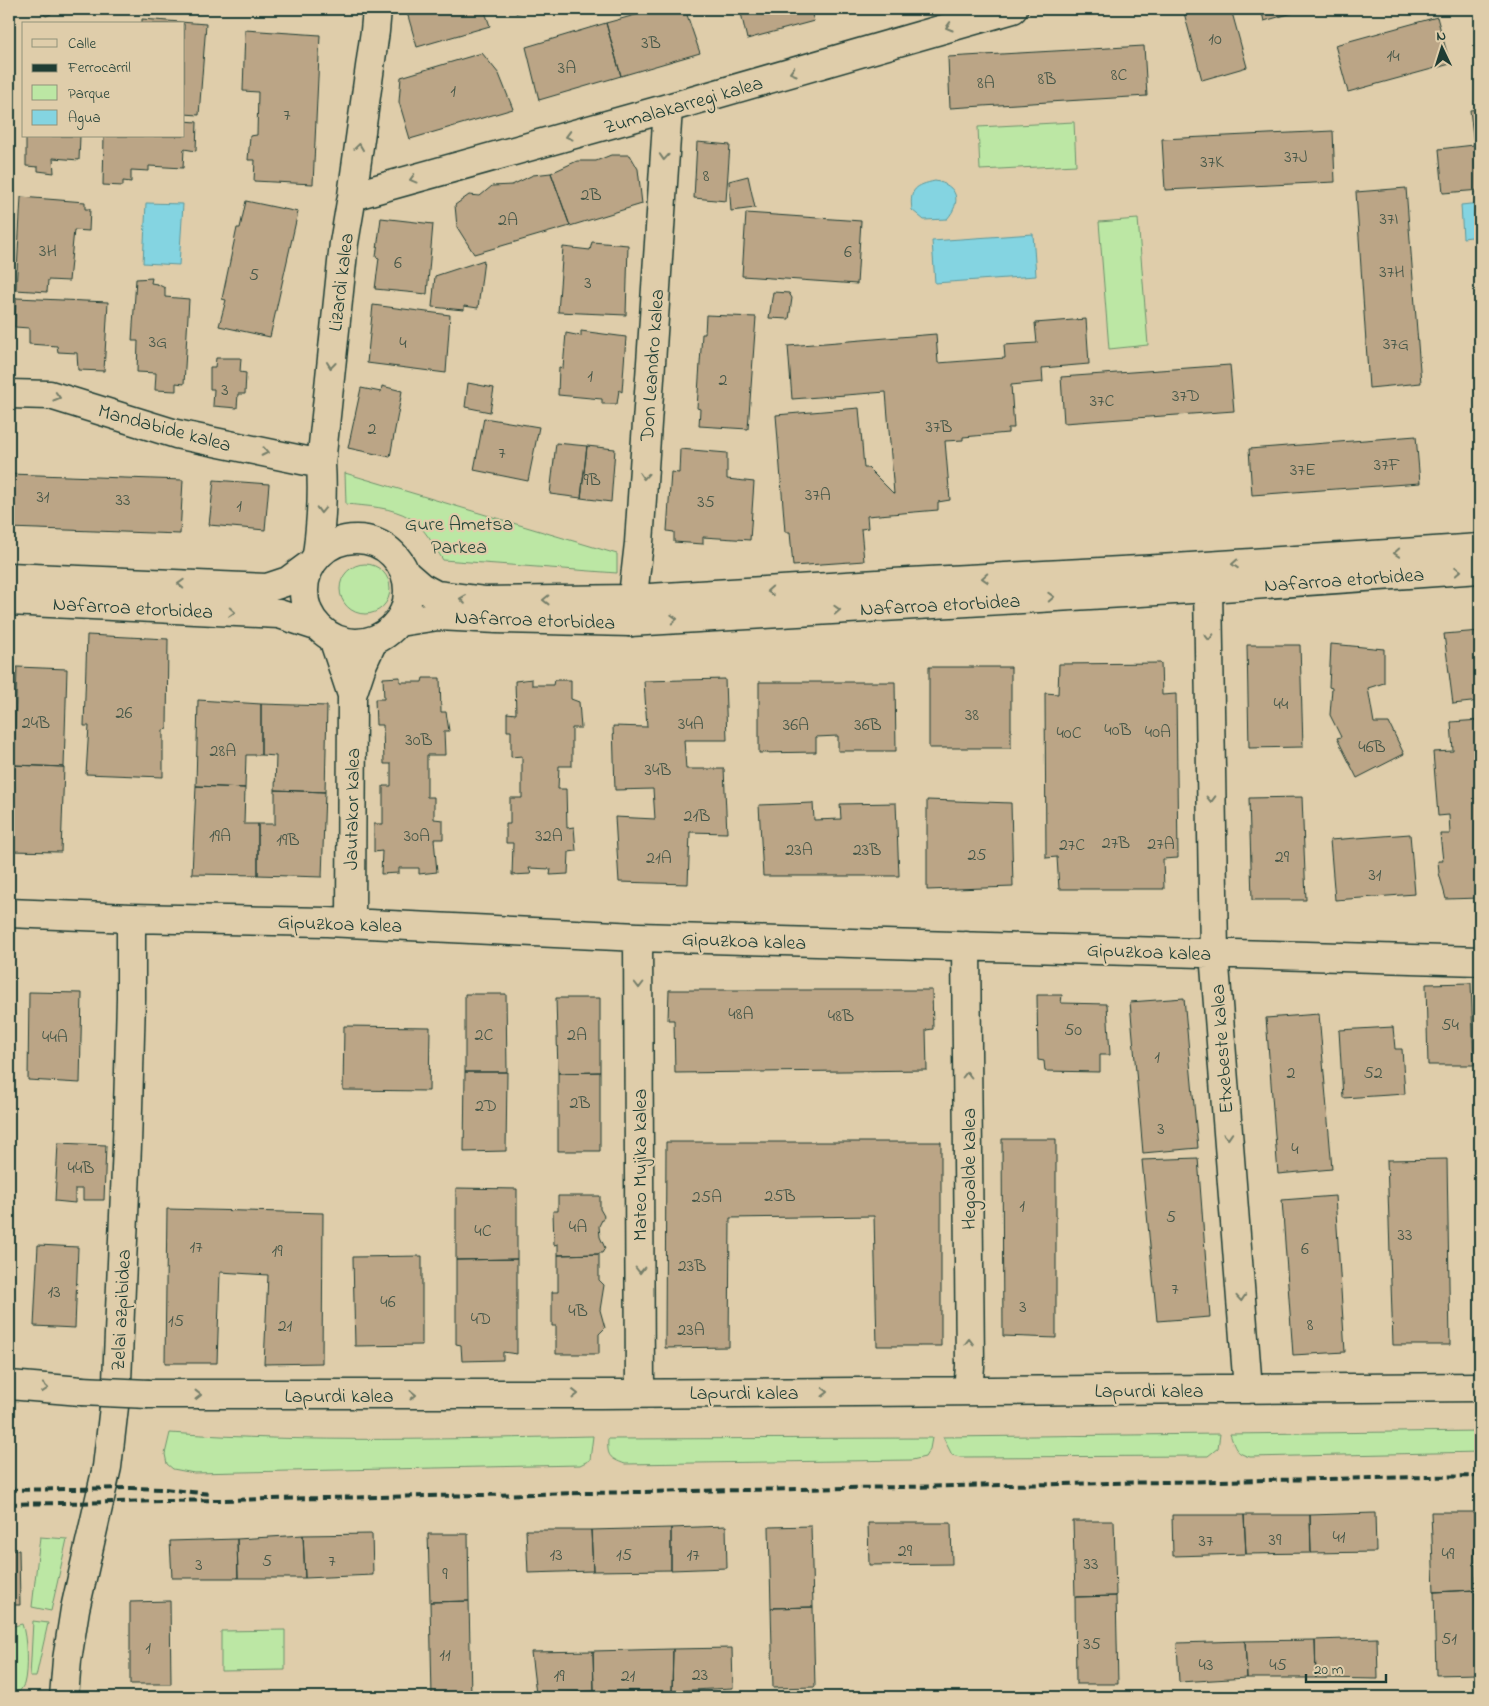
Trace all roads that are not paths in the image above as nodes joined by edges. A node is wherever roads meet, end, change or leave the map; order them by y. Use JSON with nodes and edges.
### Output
{"nodes":[{"id":1,"x":377,"y":9,"type":"edge"},
{"id":2,"x":1013,"y":9,"type":"edge"},
{"id":3,"x":668,"y":108,"type":"junction"},
{"id":4,"x":352,"y":196,"type":"junction"},
{"id":5,"x":9,"y":394,"type":"edge"},
{"id":6,"x":321,"y":464,"type":"junction"},
{"id":7,"x":1480,"y":548,"type":"edge"},
{"id":8,"x":314,"y":560,"type":"junction"},
{"id":9,"x":1480,"y":569,"type":"edge"},
{"id":10,"x":406,"y":574,"type":"junction"},
{"id":11,"x":9,"y":577,"type":"edge"},
{"id":12,"x":1208,"y":588,"type":"junction"},
{"id":13,"x":9,"y":601,"type":"edge"},
{"id":14,"x":632,"y":611,"type":"junction"},
{"id":15,"x":399,"y":622,"type":"junction"},
{"id":16,"x":325,"y":632,"type":"junction"},
{"id":17,"x":373,"y":641,"type":"junction"},
{"id":18,"x":352,"y":694,"type":"junction"},
{"id":19,"x":9,"y":914,"type":"edge"},
{"id":20,"x":131,"y":918,"type":"junction"},
{"id":21,"x":351,"y":923,"type":"junction"},
{"id":22,"x":638,"y":937,"type":"junction"},
{"id":23,"x":966,"y":946,"type":"junction"},
{"id":24,"x":1214,"y":953,"type":"junction"},
{"id":25,"x":1480,"y":961,"type":"edge"},
{"id":26,"x":9,"y":1385,"type":"edge"},
{"id":27,"x":1480,"y":1387,"type":"edge"},
{"id":28,"x":1248,"y":1389,"type":"junction"},
{"id":29,"x":968,"y":1391,"type":"junction"},
{"id":30,"x":640,"y":1393,"type":"junction"},
{"id":31,"x":64,"y":1697,"type":"edge"}],
"edges":[{"from":4,"to":1,"type":"main road","name":"Lizardi kalea","one_way":true},
{"from":2,"to":3,"type":"main road","name":"Zumalakarregi kalea","one_way":true},
{"from":3,"to":4,"type":"main road","name":"Zumalakarregi kalea","one_way":true},
{"from":3,"to":14,"type":"main road","name":"Don Leandro kalea","one_way":true},
{"from":4,"to":6,"type":"main road","name":"Lizardi kalea","one_way":true},
{"from":5,"to":6,"type":"main road","name":"Mandabide kalea","one_way":true},
{"from":6,"to":8,"type":"main road","name":"Lizardi kalea","one_way":true},
{"from":7,"to":14,"type":"main road","name":"Nafarroa etorbidea","one_way":true},
{"from":8,"to":10,"type":"main road"},
{"from":8,"to":11,"type":"main road","name":"Nafarroa etorbidea","one_way":true},
{"from":8,"to":16,"type":"main road"},
{"from":12,"to":9,"type":"main road","name":"Nafarroa etorbidea","one_way":true},
{"from":14,"to":10,"type":"main road","name":"Nafarroa etorbidea","one_way":true},
{"from":10,"to":15,"type":"main road"},
{"from":14,"to":12,"type":"main road","name":"Nafarroa etorbidea","one_way":true},
{"from":12,"to":24,"type":"main road","name":"Etxebeste kalea","one_way":true},
{"from":13,"to":16,"type":"main road","name":"Nafarroa etorbidea","one_way":true},
{"from":14,"to":15,"type":"main road","name":"Nafarroa etorbidea"},
{"from":15,"to":17,"type":"main road"},
{"from":16,"to":17,"type":"main road"},
{"from":16,"to":18,"type":"main road","name":"Jautakor kalea"},
{"from":17,"to":18,"type":"main road","name":"Jautakor kalea"},
{"from":18,"to":21,"type":"main road","name":"Jautakor kalea"},
{"from":19,"to":20,"type":"main road","name":"Gipuzkoa kalea"},
{"from":20,"to":21,"type":"main road","name":"Gipuzkoa kalea"},
{"from":20,"to":31,"type":"main road","name":"Zelai azpibidea"},
{"from":21,"to":22,"type":"main road","name":"Gipuzkoa kalea"},
{"from":22,"to":23,"type":"main road","name":"Gipuzkoa kalea"},
{"from":22,"to":30,"type":"main road","name":"Mateo Mujika kalea","one_way":true},
{"from":23,"to":24,"type":"main road","name":"Gipuzkoa kalea"},
{"from":29,"to":23,"type":"main road","name":"Hegoalde kalea","one_way":true},
{"from":24,"to":25,"type":"main road","name":"Gipuzkoa kalea"},
{"from":24,"to":28,"type":"main road","name":"Etxebeste kalea","one_way":true},
{"from":26,"to":30,"type":"main road","name":"Lapurdi kalea","one_way":true,"bridge":true},
{"from":27,"to":28,"type":"main road","name":"Lapurdi kalea"},
{"from":28,"to":29,"type":"main road","name":"Lapurdi kalea"},
{"from":30,"to":29,"type":"main road","name":"Lapurdi kalea","one_way":true}]}
